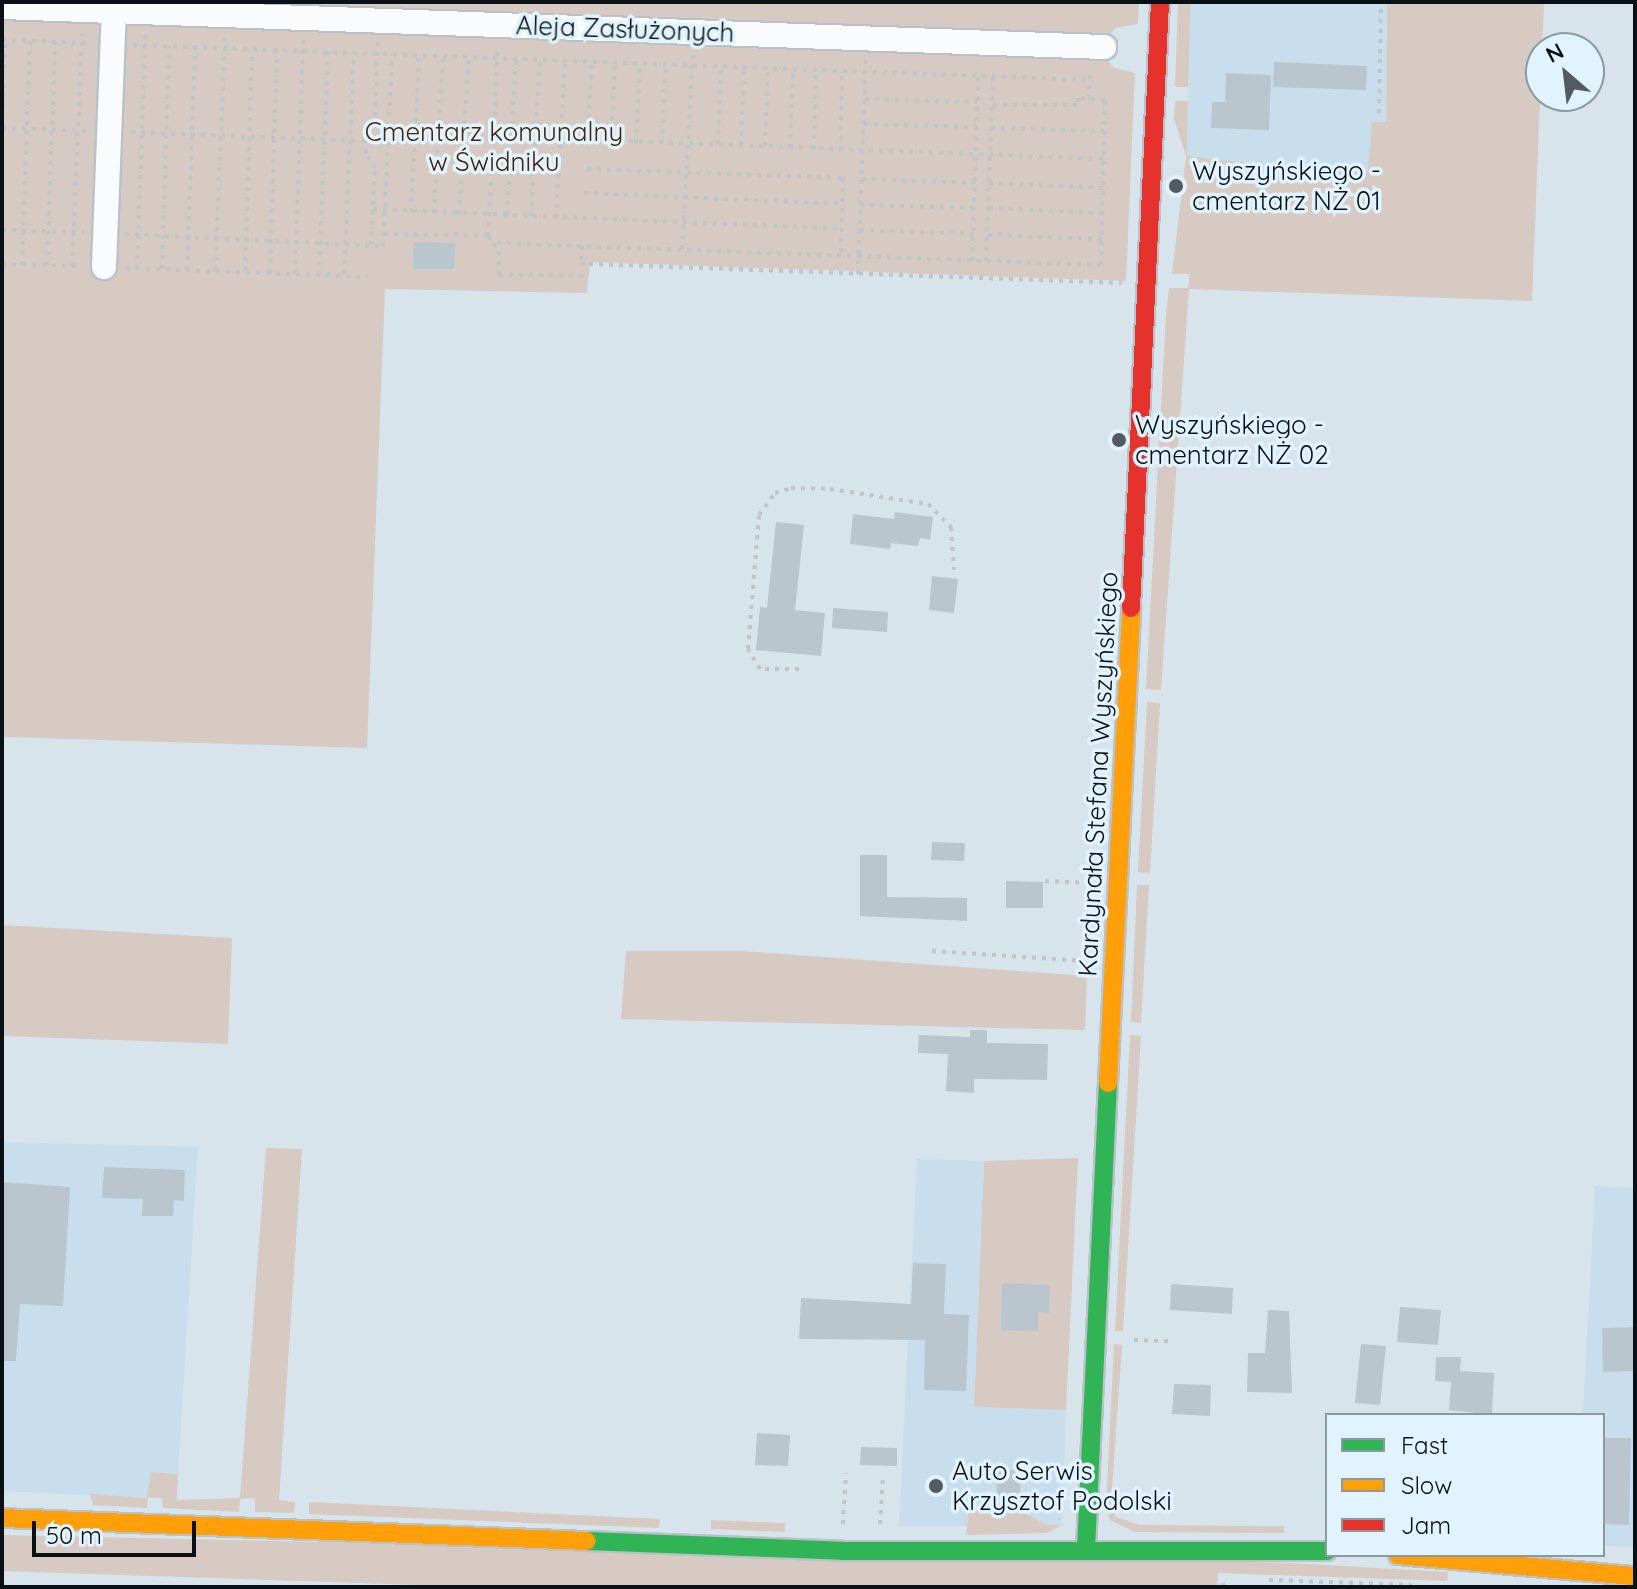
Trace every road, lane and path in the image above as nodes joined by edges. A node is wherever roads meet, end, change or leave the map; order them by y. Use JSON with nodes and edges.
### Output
{"nodes":[{"id":1,"x":1160,"y":2,"type":"edge"},
{"id":2,"x":1381,"y":2,"type":"edge"},
{"id":3,"x":2,"y":7,"type":"edge"},
{"id":4,"x":114,"y":7,"type":"edge"},
{"id":5,"x":83,"y":11,"type":"junction"},
{"id":6,"x":146,"y":12,"type":"junction"},
{"id":7,"x":379,"y":20,"type":"junction"},
{"id":8,"x":499,"y":25,"type":"junction"},
{"id":9,"x":695,"y":31,"type":"junction"},
{"id":10,"x":867,"y":38,"type":"junction"},
{"id":11,"x":3,"y":40,"type":"edge"},
{"id":12,"x":30,"y":41,"type":"junction"},
{"id":13,"x":55,"y":42,"type":"junction"},
{"id":14,"x":81,"y":43,"type":"junction"},
{"id":15,"x":112,"y":44,"type":"junction"},
{"id":16,"x":145,"y":45,"type":"junction"},
{"id":17,"x":169,"y":46,"type":"junction"},
{"id":18,"x":195,"y":47,"type":"junction"},
{"id":19,"x":1098,"y":47,"type":"joint"},
{"id":20,"x":224,"y":48,"type":"junction"},
{"id":21,"x":252,"y":50,"type":"junction"},
{"id":22,"x":277,"y":50,"type":"junction"},
{"id":23,"x":303,"y":51,"type":"junction"},
{"id":24,"x":328,"y":52,"type":"junction"},
{"id":25,"x":354,"y":53,"type":"junction"},
{"id":26,"x":377,"y":53,"type":"junction"},
{"id":27,"x":392,"y":55,"type":"junction"},
{"id":28,"x":419,"y":55,"type":"junction"},
{"id":29,"x":443,"y":56,"type":"junction"},
{"id":30,"x":469,"y":57,"type":"junction"},
{"id":31,"x":497,"y":58,"type":"junction"},
{"id":32,"x":516,"y":59,"type":"junction"},
{"id":33,"x":540,"y":60,"type":"junction"},
{"id":34,"x":565,"y":61,"type":"junction"},
{"id":35,"x":592,"y":62,"type":"junction"},
{"id":36,"x":615,"y":63,"type":"junction"},
{"id":37,"x":640,"y":64,"type":"junction"},
{"id":38,"x":666,"y":65,"type":"junction"},
{"id":39,"x":692,"y":66,"type":"junction"},
{"id":40,"x":721,"y":67,"type":"junction"},
{"id":41,"x":744,"y":68,"type":"junction"},
{"id":42,"x":768,"y":68,"type":"junction"},
{"id":43,"x":793,"y":69,"type":"junction"},
{"id":44,"x":816,"y":70,"type":"junction"},
{"id":45,"x":842,"y":71,"type":"junction"},
{"id":46,"x":866,"y":72,"type":"junction"},
{"id":47,"x":978,"y":76,"type":"junction"},
{"id":48,"x":993,"y":77,"type":"junction"},
{"id":49,"x":1090,"y":80,"type":"junction"},
{"id":50,"x":865,"y":99,"type":"junction"},
{"id":51,"x":1089,"y":99,"type":"junction"},
{"id":52,"x":977,"y":102,"type":"junction"},
{"id":53,"x":992,"y":105,"type":"junction"},
{"id":54,"x":1379,"y":113,"type":"dead end"},
{"id":55,"x":864,"y":124,"type":"junction"},
{"id":56,"x":977,"y":127,"type":"junction"},
{"id":57,"x":991,"y":128,"type":"junction"},
{"id":58,"x":2,"y":129,"type":"edge"},
{"id":59,"x":27,"y":129,"type":"junction"},
{"id":60,"x":52,"y":130,"type":"junction"},
{"id":61,"x":78,"y":130,"type":"junction"},
{"id":62,"x":109,"y":131,"type":"junction"},
{"id":63,"x":1104,"y":131,"type":"junction"},
{"id":64,"x":141,"y":132,"type":"junction"},
{"id":65,"x":389,"y":132,"type":"junction"},
{"id":66,"x":167,"y":133,"type":"junction"},
{"id":67,"x":414,"y":133,"type":"junction"},
{"id":68,"x":192,"y":134,"type":"junction"},
{"id":69,"x":222,"y":135,"type":"junction"},
{"id":70,"x":439,"y":135,"type":"junction"},
{"id":71,"x":250,"y":136,"type":"junction"},
{"id":72,"x":463,"y":136,"type":"junction"},
{"id":73,"x":275,"y":137,"type":"junction"},
{"id":74,"x":300,"y":138,"type":"junction"},
{"id":75,"x":492,"y":138,"type":"junction"},
{"id":76,"x":511,"y":138,"type":"junction"},
{"id":77,"x":324,"y":139,"type":"junction"},
{"id":78,"x":536,"y":139,"type":"junction"},
{"id":79,"x":350,"y":140,"type":"junction"},
{"id":80,"x":560,"y":140,"type":"junction"},
{"id":81,"x":587,"y":140,"type":"junction"},
{"id":82,"x":365,"y":141,"type":"junction"},
{"id":83,"x":611,"y":141,"type":"junction"},
{"id":84,"x":389,"y":142,"type":"junction"},
{"id":85,"x":636,"y":143,"type":"junction"},
{"id":86,"x":662,"y":143,"type":"junction"},
{"id":87,"x":688,"y":144,"type":"junction"},
{"id":88,"x":718,"y":144,"type":"junction"},
{"id":89,"x":741,"y":146,"type":"junction"},
{"id":90,"x":765,"y":147,"type":"junction"},
{"id":91,"x":790,"y":148,"type":"junction"},
{"id":92,"x":814,"y":149,"type":"junction"},
{"id":93,"x":841,"y":150,"type":"junction"},
{"id":94,"x":863,"y":151,"type":"junction"},
{"id":95,"x":976,"y":155,"type":"junction"},
{"id":96,"x":990,"y":156,"type":"junction"},
{"id":97,"x":1104,"y":159,"type":"junction"},
{"id":98,"x":587,"y":169,"type":"dead end"},
{"id":99,"x":686,"y":173,"type":"junction"},
{"id":100,"x":862,"y":179,"type":"junction"},
{"id":101,"x":975,"y":183,"type":"junction"},
{"id":102,"x":989,"y":183,"type":"junction"},
{"id":103,"x":1103,"y":188,"type":"junction"},
{"id":104,"x":584,"y":193,"type":"dead end"},
{"id":105,"x":685,"y":198,"type":"junction"},
{"id":106,"x":843,"y":204,"type":"junction"},
{"id":107,"x":860,"y":205,"type":"junction"},
{"id":108,"x":974,"y":208,"type":"junction"},
{"id":109,"x":988,"y":208,"type":"junction"},
{"id":110,"x":373,"y":209,"type":"junction"},
{"id":111,"x":385,"y":210,"type":"junction"},
{"id":112,"x":411,"y":212,"type":"junction"},
{"id":113,"x":434,"y":213,"type":"junction"},
{"id":114,"x":1102,"y":213,"type":"junction"},
{"id":115,"x":459,"y":214,"type":"junction"},
{"id":116,"x":489,"y":215,"type":"junction"},
{"id":117,"x":507,"y":215,"type":"junction"},
{"id":118,"x":531,"y":216,"type":"junction"},
{"id":119,"x":556,"y":218,"type":"junction"},
{"id":120,"x":683,"y":223,"type":"junction"},
{"id":121,"x":842,"y":229,"type":"junction"},
{"id":122,"x":2,"y":230,"type":"edge"},
{"id":123,"x":24,"y":230,"type":"junction"},
{"id":124,"x":860,"y":230,"type":"junction"},
{"id":125,"x":48,"y":231,"type":"junction"},
{"id":126,"x":73,"y":232,"type":"junction"},
{"id":127,"x":105,"y":233,"type":"junction"},
{"id":128,"x":384,"y":234,"type":"junction"},
{"id":129,"x":973,"y":234,"type":"junction"},
{"id":130,"x":137,"y":235,"type":"junction"},
{"id":131,"x":987,"y":235,"type":"junction"},
{"id":132,"x":163,"y":236,"type":"junction"},
{"id":133,"x":488,"y":236,"type":"junction"},
{"id":134,"x":188,"y":237,"type":"junction"},
{"id":135,"x":217,"y":238,"type":"junction"},
{"id":136,"x":246,"y":239,"type":"junction"},
{"id":137,"x":1102,"y":239,"type":"junction"},
{"id":138,"x":271,"y":241,"type":"junction"},
{"id":139,"x":296,"y":242,"type":"junction"},
{"id":140,"x":321,"y":243,"type":"junction"},
{"id":141,"x":497,"y":243,"type":"junction"},
{"id":142,"x":346,"y":244,"type":"junction"},
{"id":143,"x":371,"y":245,"type":"junction"},
{"id":144,"x":582,"y":246,"type":"junction"},
{"id":145,"x":682,"y":249,"type":"junction"},
{"id":146,"x":841,"y":256,"type":"junction"},
{"id":147,"x":859,"y":257,"type":"junction"},
{"id":148,"x":972,"y":261,"type":"junction"},
{"id":149,"x":986,"y":261,"type":"junction"},
{"id":150,"x":2,"y":264,"type":"edge"},
{"id":151,"x":22,"y":265,"type":"junction"},
{"id":152,"x":47,"y":265,"type":"junction"},
{"id":153,"x":72,"y":266,"type":"junction"},
{"id":154,"x":104,"y":267,"type":"junction"},
{"id":155,"x":137,"y":269,"type":"junction"},
{"id":156,"x":162,"y":269,"type":"junction"},
{"id":157,"x":187,"y":270,"type":"junction"},
{"id":158,"x":215,"y":271,"type":"junction"},
{"id":159,"x":245,"y":272,"type":"junction"},
{"id":160,"x":270,"y":273,"type":"junction"},
{"id":161,"x":295,"y":274,"type":"junction"},
{"id":162,"x":858,"y":274,"type":"junction"},
{"id":163,"x":319,"y":275,"type":"junction"},
{"id":164,"x":344,"y":276,"type":"junction"},
{"id":165,"x":588,"y":276,"type":"dead end"},
{"id":166,"x":367,"y":277,"type":"dead end"},
{"id":167,"x":1132,"y":283,"type":"dead end"},
{"id":168,"x":954,"y":570,"type":"dead end"},
{"id":169,"x":799,"y":669,"type":"dead end"},
{"id":170,"x":1045,"y":881,"type":"dead end"},
{"id":171,"x":1098,"y":883,"type":"dead end"},
{"id":172,"x":932,"y":951,"type":"dead end"},
{"id":173,"x":1090,"y":961,"type":"dead end"},
{"id":174,"x":1134,"y":1340,"type":"dead end"},
{"id":175,"x":1168,"y":1341,"type":"dead end"},
{"id":176,"x":846,"y":1473,"type":"dead end"},
{"id":177,"x":883,"y":1475,"type":"dead end"},
{"id":178,"x":2,"y":1518,"type":"edge"},
{"id":179,"x":843,"y":1524,"type":"dead end"},
{"id":180,"x":880,"y":1538,"type":"dead end"},
{"id":181,"x":1086,"y":1549,"type":"junction"},
{"id":182,"x":1325,"y":1551,"type":"edge"},
{"id":183,"x":1421,"y":1557,"type":"edge"},
{"id":184,"x":1635,"y":1576,"type":"edge"},
{"id":185,"x":1238,"y":1579,"type":"dead end"},
{"id":186,"x":1254,"y":1580,"type":"dead end"},
{"id":187,"x":1424,"y":1586,"type":"edge"},
{"id":188,"x":1223,"y":1587,"type":"edge"}],
"edges":[{"from":1,"to":181,"type":"street","name":"Kardynała Stefana Wyszyńskiego"},
{"from":2,"to":54,"type":"path"},
{"from":3,"to":5,"type":"street","name":"Aleja Zasłużonych"},
{"from":4,"to":5,"type":"street","name":"Aleja Zasłużonych"},
{"from":4,"to":6,"type":"street","name":"Aleja Zasłużonych"},
{"from":4,"to":15,"type":"street"},
{"from":5,"to":14,"type":"path"},
{"from":6,"to":7,"type":"street","name":"Aleja Zasłużonych"},
{"from":6,"to":16,"type":"path"},
{"from":7,"to":8,"type":"street","name":"Aleja Zasłużonych"},
{"from":7,"to":26,"type":"path"},
{"from":8,"to":9,"type":"street","name":"Aleja Zasłużonych"},
{"from":8,"to":31,"type":"path"},
{"from":9,"to":10,"type":"street","name":"Aleja Zasłużonych"},
{"from":9,"to":39,"type":"path"},
{"from":10,"to":19,"type":"street","name":"Aleja Zasłużonych"},
{"from":10,"to":46,"type":"path"},
{"from":11,"to":12,"type":"path"},
{"from":11,"to":58,"type":"path"},
{"from":12,"to":13,"type":"path"},
{"from":12,"to":59,"type":"path"},
{"from":13,"to":14,"type":"path"},
{"from":13,"to":60,"type":"path"},
{"from":14,"to":15,"type":"path"},
{"from":14,"to":61,"type":"path"},
{"from":15,"to":16,"type":"path"},
{"from":15,"to":62,"type":"street"},
{"from":16,"to":17,"type":"path"},
{"from":16,"to":64,"type":"path"},
{"from":17,"to":18,"type":"path"},
{"from":17,"to":66,"type":"path"},
{"from":18,"to":20,"type":"path"},
{"from":18,"to":68,"type":"path"},
{"from":19,"to":49,"type":"path"},
{"from":20,"to":21,"type":"path"},
{"from":20,"to":69,"type":"path"},
{"from":21,"to":22,"type":"path"},
{"from":21,"to":71,"type":"path"},
{"from":22,"to":23,"type":"path"},
{"from":22,"to":73,"type":"path"},
{"from":23,"to":24,"type":"path"},
{"from":23,"to":74,"type":"path"},
{"from":24,"to":25,"type":"path"},
{"from":24,"to":77,"type":"path"},
{"from":25,"to":26,"type":"path"},
{"from":25,"to":79,"type":"path"},
{"from":26,"to":27,"type":"path"},
{"from":26,"to":82,"type":"path"},
{"from":27,"to":28,"type":"path"},
{"from":27,"to":65,"type":"path"},
{"from":28,"to":29,"type":"path"},
{"from":28,"to":67,"type":"path"},
{"from":29,"to":30,"type":"path"},
{"from":29,"to":70,"type":"path"},
{"from":30,"to":31,"type":"path"},
{"from":30,"to":72,"type":"path"},
{"from":31,"to":32,"type":"path"},
{"from":31,"to":75,"type":"path"},
{"from":32,"to":33,"type":"path"},
{"from":32,"to":76,"type":"path"},
{"from":33,"to":34,"type":"path"},
{"from":33,"to":78,"type":"path"},
{"from":34,"to":35,"type":"path"},
{"from":34,"to":80,"type":"path"},
{"from":35,"to":36,"type":"path"},
{"from":35,"to":81,"type":"path"},
{"from":36,"to":37,"type":"path"},
{"from":36,"to":83,"type":"path"},
{"from":37,"to":38,"type":"path"},
{"from":37,"to":85,"type":"path"},
{"from":38,"to":39,"type":"path"},
{"from":38,"to":86,"type":"path"},
{"from":39,"to":40,"type":"path"},
{"from":39,"to":87,"type":"path"},
{"from":40,"to":41,"type":"path"},
{"from":40,"to":88,"type":"path"},
{"from":41,"to":42,"type":"path"},
{"from":41,"to":89,"type":"path"},
{"from":42,"to":43,"type":"path"},
{"from":42,"to":90,"type":"path"},
{"from":43,"to":44,"type":"path"},
{"from":43,"to":91,"type":"path"},
{"from":44,"to":45,"type":"path"},
{"from":44,"to":92,"type":"path"},
{"from":45,"to":46,"type":"path"},
{"from":45,"to":93,"type":"path"},
{"from":46,"to":47,"type":"path"},
{"from":46,"to":50,"type":"path"},
{"from":47,"to":48,"type":"path"},
{"from":47,"to":52,"type":"path"},
{"from":48,"to":49,"type":"path"},
{"from":48,"to":53,"type":"path"},
{"from":49,"to":51,"type":"path"},
{"from":50,"to":52,"type":"path"},
{"from":50,"to":55,"type":"path"},
{"from":51,"to":53,"type":"path"},
{"from":51,"to":63,"type":"path"},
{"from":52,"to":56,"type":"path"},
{"from":53,"to":57,"type":"path"},
{"from":55,"to":56,"type":"path"},
{"from":55,"to":94,"type":"path"},
{"from":56,"to":95,"type":"path"},
{"from":57,"to":63,"type":"path"},
{"from":57,"to":96,"type":"path"},
{"from":58,"to":59,"type":"path"},
{"from":59,"to":60,"type":"path"},
{"from":59,"to":123,"type":"path"},
{"from":60,"to":61,"type":"path"},
{"from":60,"to":125,"type":"path"},
{"from":61,"to":62,"type":"path"},
{"from":61,"to":126,"type":"path"},
{"from":62,"to":64,"type":"path"},
{"from":62,"to":127,"type":"street"},
{"from":63,"to":97,"type":"path"},
{"from":64,"to":66,"type":"path"},
{"from":64,"to":130,"type":"path"},
{"from":65,"to":67,"type":"path"},
{"from":65,"to":84,"type":"path"},
{"from":66,"to":68,"type":"path"},
{"from":66,"to":132,"type":"path"},
{"from":67,"to":70,"type":"path"},
{"from":67,"to":112,"type":"path"},
{"from":68,"to":69,"type":"path"},
{"from":68,"to":134,"type":"path"},
{"from":69,"to":71,"type":"path"},
{"from":69,"to":135,"type":"path"},
{"from":70,"to":72,"type":"path"},
{"from":70,"to":113,"type":"path"},
{"from":71,"to":73,"type":"path"},
{"from":71,"to":136,"type":"path"},
{"from":72,"to":75,"type":"path"},
{"from":72,"to":115,"type":"path"},
{"from":73,"to":74,"type":"path"},
{"from":73,"to":138,"type":"path"},
{"from":74,"to":77,"type":"path"},
{"from":74,"to":139,"type":"path"},
{"from":75,"to":76,"type":"path"},
{"from":75,"to":116,"type":"path"},
{"from":76,"to":78,"type":"path"},
{"from":76,"to":117,"type":"path"},
{"from":77,"to":79,"type":"path"},
{"from":77,"to":140,"type":"path"},
{"from":78,"to":80,"type":"path"},
{"from":78,"to":118,"type":"path"},
{"from":79,"to":82,"type":"path"},
{"from":79,"to":142,"type":"path"},
{"from":80,"to":81,"type":"path"},
{"from":80,"to":119,"type":"path"},
{"from":81,"to":83,"type":"path"},
{"from":82,"to":84,"type":"path"},
{"from":82,"to":110,"type":"path"},
{"from":83,"to":85,"type":"path"},
{"from":84,"to":111,"type":"path"},
{"from":85,"to":86,"type":"path"},
{"from":86,"to":87,"type":"path"},
{"from":87,"to":88,"type":"path"},
{"from":87,"to":99,"type":"path"},
{"from":88,"to":89,"type":"path"},
{"from":89,"to":90,"type":"path"},
{"from":90,"to":91,"type":"path"},
{"from":91,"to":92,"type":"path"},
{"from":92,"to":93,"type":"path"},
{"from":93,"to":94,"type":"path"},
{"from":94,"to":95,"type":"path"},
{"from":94,"to":100,"type":"path"},
{"from":95,"to":96,"type":"path"},
{"from":95,"to":101,"type":"path"},
{"from":96,"to":97,"type":"path"},
{"from":96,"to":102,"type":"path"},
{"from":97,"to":103,"type":"path"},
{"from":98,"to":99,"type":"path"},
{"from":99,"to":105,"type":"path"},
{"from":99,"to":106,"type":"path"},
{"from":100,"to":101,"type":"path"},
{"from":100,"to":107,"type":"path"},
{"from":101,"to":108,"type":"path"},
{"from":102,"to":103,"type":"path"},
{"from":102,"to":109,"type":"path"},
{"from":103,"to":114,"type":"path"},
{"from":104,"to":105,"type":"path"},
{"from":105,"to":106,"type":"path"},
{"from":105,"to":120,"type":"path"},
{"from":106,"to":121,"type":"path"},
{"from":107,"to":108,"type":"path"},
{"from":107,"to":124,"type":"path"},
{"from":108,"to":129,"type":"path"},
{"from":109,"to":114,"type":"path"},
{"from":109,"to":131,"type":"path"},
{"from":110,"to":111,"type":"path"},
{"from":110,"to":143,"type":"path"},
{"from":111,"to":112,"type":"path"},
{"from":111,"to":128,"type":"path"},
{"from":112,"to":113,"type":"path"},
{"from":113,"to":115,"type":"path"},
{"from":114,"to":137,"type":"path"},
{"from":115,"to":116,"type":"path"},
{"from":116,"to":117,"type":"path"},
{"from":116,"to":133,"type":"path"},
{"from":117,"to":118,"type":"path"},
{"from":118,"to":119,"type":"path"},
{"from":119,"to":120,"type":"path"},
{"from":120,"to":121,"type":"path"},
{"from":120,"to":145,"type":"path"},
{"from":121,"to":146,"type":"path"},
{"from":122,"to":123,"type":"path"},
{"from":123,"to":125,"type":"path"},
{"from":123,"to":151,"type":"path"},
{"from":124,"to":129,"type":"path"},
{"from":124,"to":147,"type":"path"},
{"from":125,"to":126,"type":"path"},
{"from":125,"to":152,"type":"path"},
{"from":126,"to":127,"type":"path"},
{"from":126,"to":153,"type":"path"},
{"from":127,"to":130,"type":"path"},
{"from":127,"to":154,"type":"street"},
{"from":128,"to":133,"type":"path"},
{"from":128,"to":143,"type":"path"},
{"from":129,"to":148,"type":"path"},
{"from":130,"to":132,"type":"path"},
{"from":130,"to":155,"type":"path"},
{"from":131,"to":137,"type":"path"},
{"from":131,"to":149,"type":"path"},
{"from":132,"to":134,"type":"path"},
{"from":132,"to":156,"type":"path"},
{"from":133,"to":141,"type":"path"},
{"from":134,"to":135,"type":"path"},
{"from":134,"to":157,"type":"path"},
{"from":135,"to":136,"type":"path"},
{"from":135,"to":158,"type":"path"},
{"from":136,"to":138,"type":"path"},
{"from":136,"to":159,"type":"path"},
{"from":137,"to":149,"type":"path"},
{"from":138,"to":139,"type":"path"},
{"from":138,"to":160,"type":"path"},
{"from":139,"to":140,"type":"path"},
{"from":139,"to":161,"type":"path"},
{"from":140,"to":142,"type":"path"},
{"from":140,"to":163,"type":"path"},
{"from":141,"to":144,"type":"path"},
{"from":141,"to":165,"type":"path"},
{"from":142,"to":143,"type":"path"},
{"from":142,"to":164,"type":"path"},
{"from":144,"to":145,"type":"path"},
{"from":144,"to":162,"type":"path"},
{"from":145,"to":146,"type":"path"},
{"from":146,"to":147,"type":"path"},
{"from":147,"to":148,"type":"path"},
{"from":147,"to":162,"type":"path"},
{"from":148,"to":149,"type":"path"},
{"from":150,"to":151,"type":"path"},
{"from":151,"to":152,"type":"path"},
{"from":152,"to":153,"type":"path"},
{"from":153,"to":154,"type":"path"},
{"from":154,"to":155,"type":"path"},
{"from":155,"to":156,"type":"path"},
{"from":156,"to":157,"type":"path"},
{"from":157,"to":158,"type":"path"},
{"from":158,"to":159,"type":"path"},
{"from":159,"to":160,"type":"path"},
{"from":160,"to":161,"type":"path"},
{"from":161,"to":163,"type":"path"},
{"from":162,"to":167,"type":"path"},
{"from":163,"to":164,"type":"path"},
{"from":164,"to":166,"type":"path"},
{"from":168,"to":169,"type":"path"},
{"from":170,"to":171,"type":"path"},
{"from":172,"to":173,"type":"path"},
{"from":174,"to":175,"type":"path"},
{"from":176,"to":179,"type":"path"},
{"from":177,"to":180,"type":"path"},
{"from":178,"to":181,"type":"street"},
{"from":181,"to":182,"type":"street"},
{"from":183,"to":184,"type":"street"},
{"from":185,"to":188,"type":"path"},
{"from":186,"to":187,"type":"path"}]}
